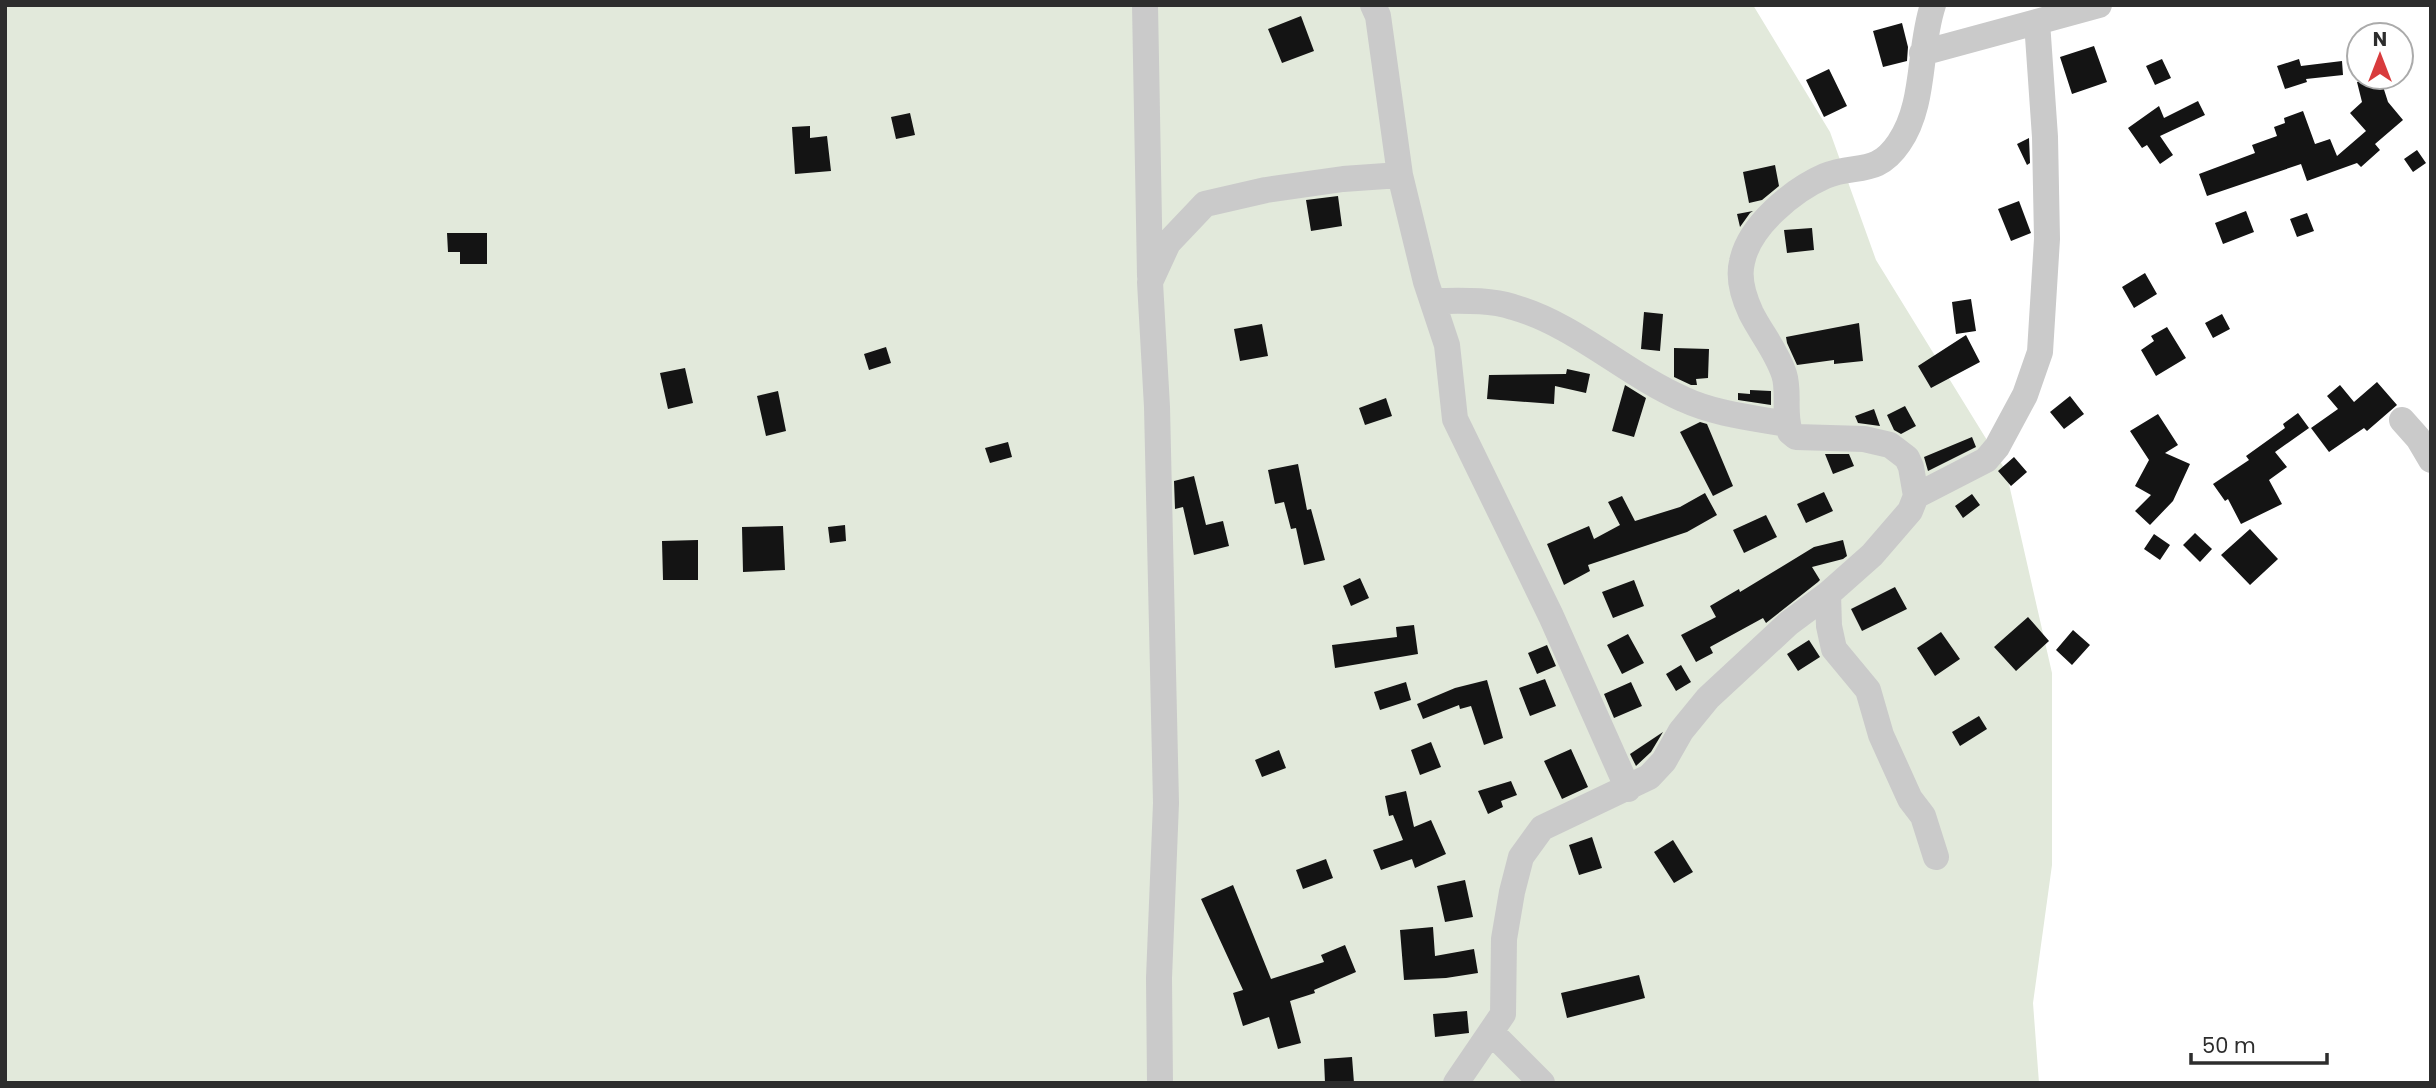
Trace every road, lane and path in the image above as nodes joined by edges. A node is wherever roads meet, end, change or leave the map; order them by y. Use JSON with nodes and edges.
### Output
{"nodes":[{"id":1,"x":1145,"y":5,"type":"edge"},
{"id":2,"x":1374,"y":5,"type":"edge"},
{"id":3,"x":1933,"y":5,"type":"edge"},
{"id":4,"x":2099,"y":5,"type":"edge"},
{"id":5,"x":2037,"y":22,"type":"junction"},
{"id":6,"x":1922,"y":53,"type":"junction"},
{"id":7,"x":1400,"y":175,"type":"junction"},
{"id":8,"x":1150,"y":282,"type":"junction"},
{"id":9,"x":1433,"y":301,"type":"junction"},
{"id":10,"x":2402,"y":421,"type":"dead end"},
{"id":11,"x":1787,"y":424,"type":"junction"},
{"id":12,"x":2431,"y":460,"type":"edge"},
{"id":13,"x":1916,"y":496,"type":"junction"},
{"id":14,"x":1828,"y":594,"type":"junction"},
{"id":15,"x":1628,"y":789,"type":"junction"},
{"id":16,"x":1936,"y":857,"type":"dead end"},
{"id":17,"x":1491,"y":1032,"type":"junction"},
{"id":18,"x":1160,"y":1083,"type":"edge"},
{"id":19,"x":1455,"y":1083,"type":"edge"},
{"id":20,"x":1542,"y":1083,"type":"edge"}],
"edges":[{"from":1,"to":8,"type":"street"},
{"from":2,"to":7,"type":"street"},
{"from":3,"to":6,"type":"street"},
{"from":4,"to":5,"type":"street"},
{"from":5,"to":6,"type":"street"},
{"from":5,"to":13,"type":"street"},
{"from":6,"to":11,"type":"street"},
{"from":7,"to":8,"type":"street"},
{"from":7,"to":9,"type":"street"},
{"from":8,"to":18,"type":"street"},
{"from":9,"to":11,"type":"street"},
{"from":9,"to":15,"type":"street"},
{"from":10,"to":12,"type":"street"},
{"from":11,"to":13,"type":"street"},
{"from":13,"to":14,"type":"street"},
{"from":14,"to":15,"type":"street"},
{"from":14,"to":16,"type":"street"},
{"from":15,"to":17,"type":"street"},
{"from":17,"to":19,"type":"street"},
{"from":17,"to":20,"type":"street"}]}
